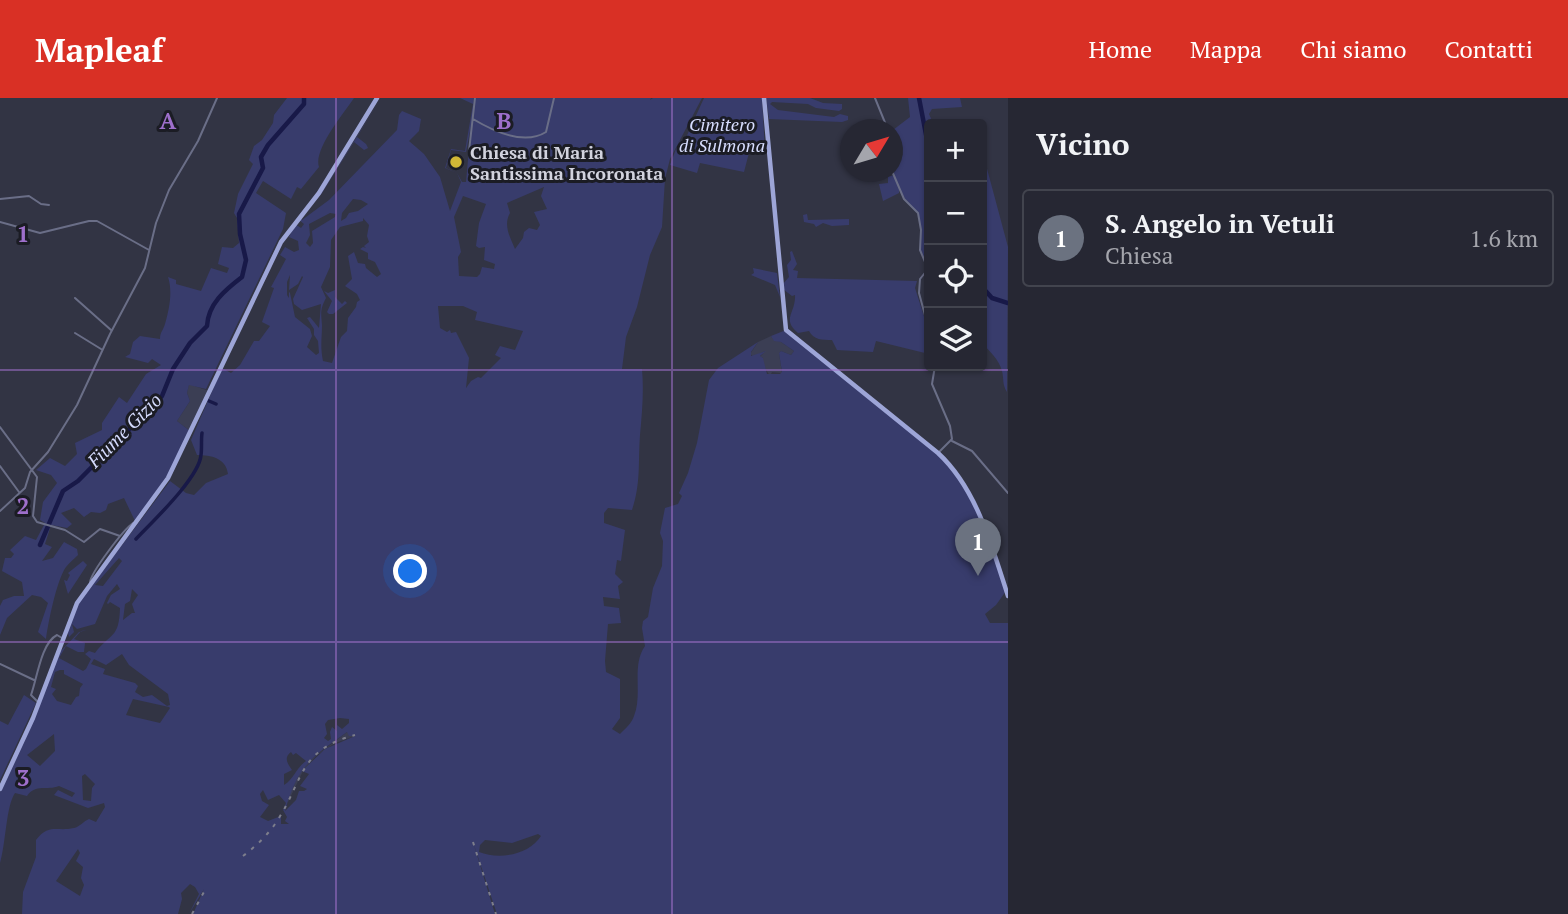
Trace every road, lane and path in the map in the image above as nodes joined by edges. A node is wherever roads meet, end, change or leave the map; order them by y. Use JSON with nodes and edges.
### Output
{"nodes":[{"id":1,"x":217,"y":98,"type":"edge"},
{"id":2,"x":378,"y":98,"type":"edge"},
{"id":3,"x":475,"y":98,"type":"edge"},
{"id":4,"x":554,"y":98,"type":"edge"},
{"id":5,"x":764,"y":98,"type":"edge"},
{"id":6,"x":875,"y":98,"type":"edge"},
{"id":7,"x":473,"y":119,"type":"junction"},
{"id":8,"x":884,"y":119,"type":"edge"},
{"id":9,"x":469,"y":151,"type":"dead end"},
{"id":10,"x":897,"y":182,"type":"edge"},
{"id":11,"x":0,"y":199,"type":"edge"},
{"id":12,"x":49,"y":205,"type":"dead end"},
{"id":13,"x":0,"y":222,"type":"edge"},
{"id":14,"x":150,"y":251,"type":"junction"},
{"id":15,"x":75,"y":298,"type":"dead end"},
{"id":16,"x":924,"y":312,"type":"edge"},
{"id":17,"x":111,"y":330,"type":"junction"},
{"id":18,"x":75,"y":333,"type":"dead end"},
{"id":19,"x":103,"y":350,"type":"junction"},
{"id":20,"x":934,"y":371,"type":"edge"},
{"id":21,"x":0,"y":427,"type":"edge"},
{"id":22,"x":951,"y":440,"type":"junction"},
{"id":23,"x":937,"y":453,"type":"junction"},
{"id":24,"x":0,"y":466,"type":"edge"},
{"id":25,"x":33,"y":469,"type":"junction"},
{"id":26,"x":19,"y":493,"type":"junction"},
{"id":27,"x":1008,"y":493,"type":"edge"},
{"id":28,"x":0,"y":511,"type":"edge"},
{"id":29,"x":135,"y":523,"type":"junction"},
{"id":30,"x":120,"y":536,"type":"junction"},
{"id":31,"x":110,"y":554,"type":"junction"},
{"id":32,"x":1008,"y":596,"type":"edge"},
{"id":33,"x":62,"y":638,"type":"junction"},
{"id":34,"x":0,"y":664,"type":"edge"},
{"id":35,"x":35,"y":680,"type":"junction"},
{"id":36,"x":38,"y":702,"type":"junction"},
{"id":37,"x":0,"y":789,"type":"edge"}],
"edges":[{"from":1,"to":14,"type":"street"},
{"from":2,"to":29,"type":"main road"},
{"from":3,"to":7,"type":"street"},
{"from":4,"to":7,"type":"street"},
{"from":5,"to":23,"type":"main road"},
{"from":6,"to":8,"type":"street"},
{"from":7,"to":9,"type":"street"},
{"from":10,"to":16,"type":"street"},
{"from":11,"to":12,"type":"street"},
{"from":13,"to":14,"type":"street"},
{"from":14,"to":17,"type":"street"},
{"from":15,"to":17,"type":"street"},
{"from":17,"to":19,"type":"street"},
{"from":18,"to":19,"type":"street"},
{"from":19,"to":25,"type":"street"},
{"from":20,"to":22,"type":"street"},
{"from":21,"to":25,"type":"street"},
{"from":22,"to":23,"type":"street"},
{"from":22,"to":27,"type":"street"},
{"from":23,"to":32,"type":"main road"},
{"from":24,"to":26,"type":"street"},
{"from":25,"to":26,"type":"street"},
{"from":25,"to":30,"type":"street"},
{"from":26,"to":28,"type":"street"},
{"from":29,"to":30,"type":"street"},
{"from":29,"to":31,"type":"main road"},
{"from":30,"to":31,"type":"street"},
{"from":31,"to":33,"type":"main road"},
{"from":33,"to":35,"type":"street"},
{"from":33,"to":36,"type":"main road"},
{"from":34,"to":35,"type":"street"},
{"from":35,"to":36,"type":"street"},
{"from":36,"to":37,"type":"main road"}]}
